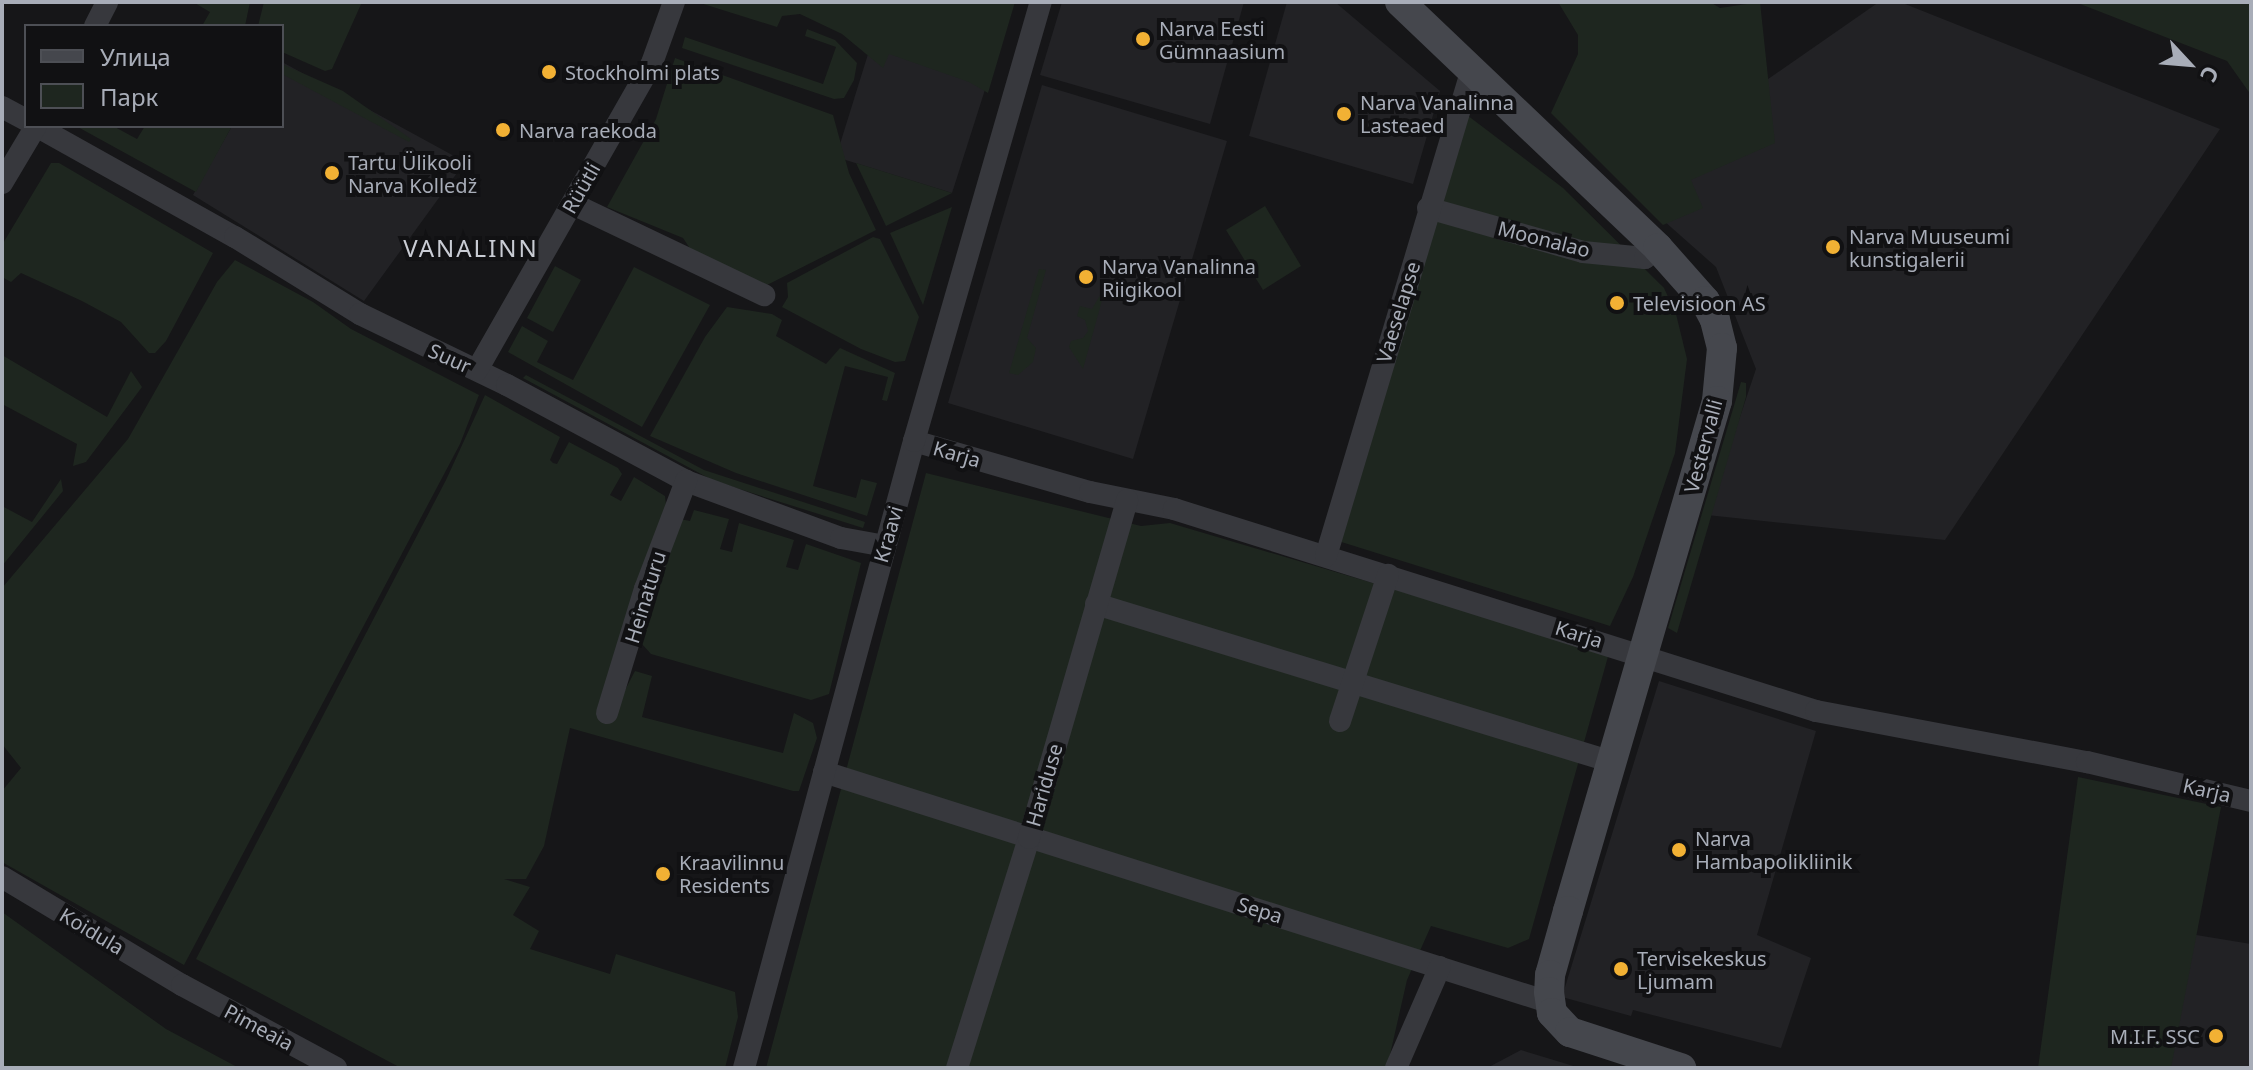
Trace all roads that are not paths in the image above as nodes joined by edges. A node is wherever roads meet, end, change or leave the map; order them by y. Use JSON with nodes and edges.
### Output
{"nodes":[{"id":1,"x":107,"y":2,"type":"edge"},
{"id":2,"x":674,"y":2,"type":"edge"},
{"id":3,"x":1041,"y":2,"type":"edge"},
{"id":4,"x":1400,"y":2,"type":"edge"},
{"id":5,"x":96,"y":24,"type":"edge"},
{"id":6,"x":1472,"y":69,"type":"junction"},
{"id":7,"x":2,"y":107,"type":"edge"},
{"id":8,"x":24,"y":119,"type":"edge"},
{"id":9,"x":35,"y":128,"type":"edge"},
{"id":10,"x":40,"y":128,"type":"edge"},
{"id":11,"x":2,"y":183,"type":"edge"},
{"id":12,"x":573,"y":204,"type":"junction"},
{"id":13,"x":1428,"y":208,"type":"junction"},
{"id":14,"x":1658,"y":248,"type":"junction"},
{"id":15,"x":764,"y":295,"type":"dead end"},
{"id":16,"x":477,"y":370,"type":"junction"},
{"id":17,"x":914,"y":441,"type":"junction"},
{"id":18,"x":686,"y":481,"type":"junction"},
{"id":19,"x":1127,"y":500,"type":"junction"},
{"id":20,"x":885,"y":546,"type":"junction"},
{"id":21,"x":1326,"y":556,"type":"junction"},
{"id":22,"x":1388,"y":575,"type":"junction"},
{"id":23,"x":1096,"y":604,"type":"junction"},
{"id":24,"x":1643,"y":654,"type":"junction"},
{"id":25,"x":1352,"y":684,"type":"junction"},
{"id":26,"x":607,"y":713,"type":"dead end"},
{"id":27,"x":1340,"y":721,"type":"dead end"},
{"id":28,"x":1612,"y":762,"type":"junction"},
{"id":29,"x":824,"y":772,"type":"junction"},
{"id":30,"x":2251,"y":801,"type":"edge"},
{"id":31,"x":1029,"y":838,"type":"junction"},
{"id":32,"x":2,"y":877,"type":"edge"},
{"id":33,"x":1440,"y":967,"type":"junction"},
{"id":34,"x":182,"y":985,"type":"joint"},
{"id":35,"x":1548,"y":1002,"type":"junction"},
{"id":36,"x":336,"y":1068,"type":"edge"},
{"id":37,"x":744,"y":1068,"type":"edge"},
{"id":38,"x":957,"y":1068,"type":"edge"},
{"id":39,"x":1396,"y":1068,"type":"edge"},
{"id":40,"x":1681,"y":1068,"type":"edge"}],
"edges":[{"from":1,"to":5,"type":"street"},
{"from":2,"to":12,"type":"street","name":"Rüütli"},
{"from":3,"to":17,"type":"street","name":"Kraavi"},
{"from":4,"to":6,"type":"street","name":"Vestervalli"},
{"from":6,"to":13,"type":"street","name":"Vaeselapse"},
{"from":6,"to":14,"type":"street","name":"Vestervalli"},
{"from":7,"to":8,"type":"street"},
{"from":9,"to":11,"type":"street"},
{"from":10,"to":16,"type":"street","name":"Suur"},
{"from":12,"to":15,"type":"street"},
{"from":12,"to":16,"type":"street","name":"Rüütli"},
{"from":13,"to":14,"type":"street","name":"Moonalao"},
{"from":13,"to":21,"type":"street","name":"Vaeselapse"},
{"from":14,"to":24,"type":"street","name":"Vestervalli"},
{"from":16,"to":18,"type":"street","name":"Suur"},
{"from":17,"to":19,"type":"street","name":"Karja"},
{"from":17,"to":20,"type":"street","name":"Kraavi"},
{"from":18,"to":20,"type":"street","name":"Suur"},
{"from":18,"to":26,"type":"street","name":"Heinaturu"},
{"from":19,"to":21,"type":"street","name":"Karja"},
{"from":19,"to":23,"type":"street","name":"Hariduse"},
{"from":20,"to":29,"type":"street","name":"Kraavi"},
{"from":21,"to":22,"type":"street","name":"Karja"},
{"from":22,"to":24,"type":"street","name":"Karja"},
{"from":22,"to":25,"type":"street"},
{"from":23,"to":25,"type":"street"},
{"from":23,"to":31,"type":"street","name":"Hariduse"},
{"from":24,"to":28,"type":"street","name":"Vestervalli"},
{"from":24,"to":30,"type":"street","name":"Karja"},
{"from":25,"to":27,"type":"street"},
{"from":25,"to":28,"type":"street"},
{"from":28,"to":35,"type":"street","name":"Vestervalli"},
{"from":29,"to":31,"type":"street","name":"Sepa"},
{"from":29,"to":37,"type":"street","name":"Kraavi"},
{"from":31,"to":33,"type":"street","name":"Sepa"},
{"from":31,"to":38,"type":"street","name":"Hariduse"},
{"from":32,"to":34,"type":"street","name":"Koidula"},
{"from":33,"to":35,"type":"street","name":"Sepa"},
{"from":33,"to":39,"type":"street"},
{"from":34,"to":36,"type":"street","name":"Pimeaia"},
{"from":35,"to":40,"type":"street"}]}
